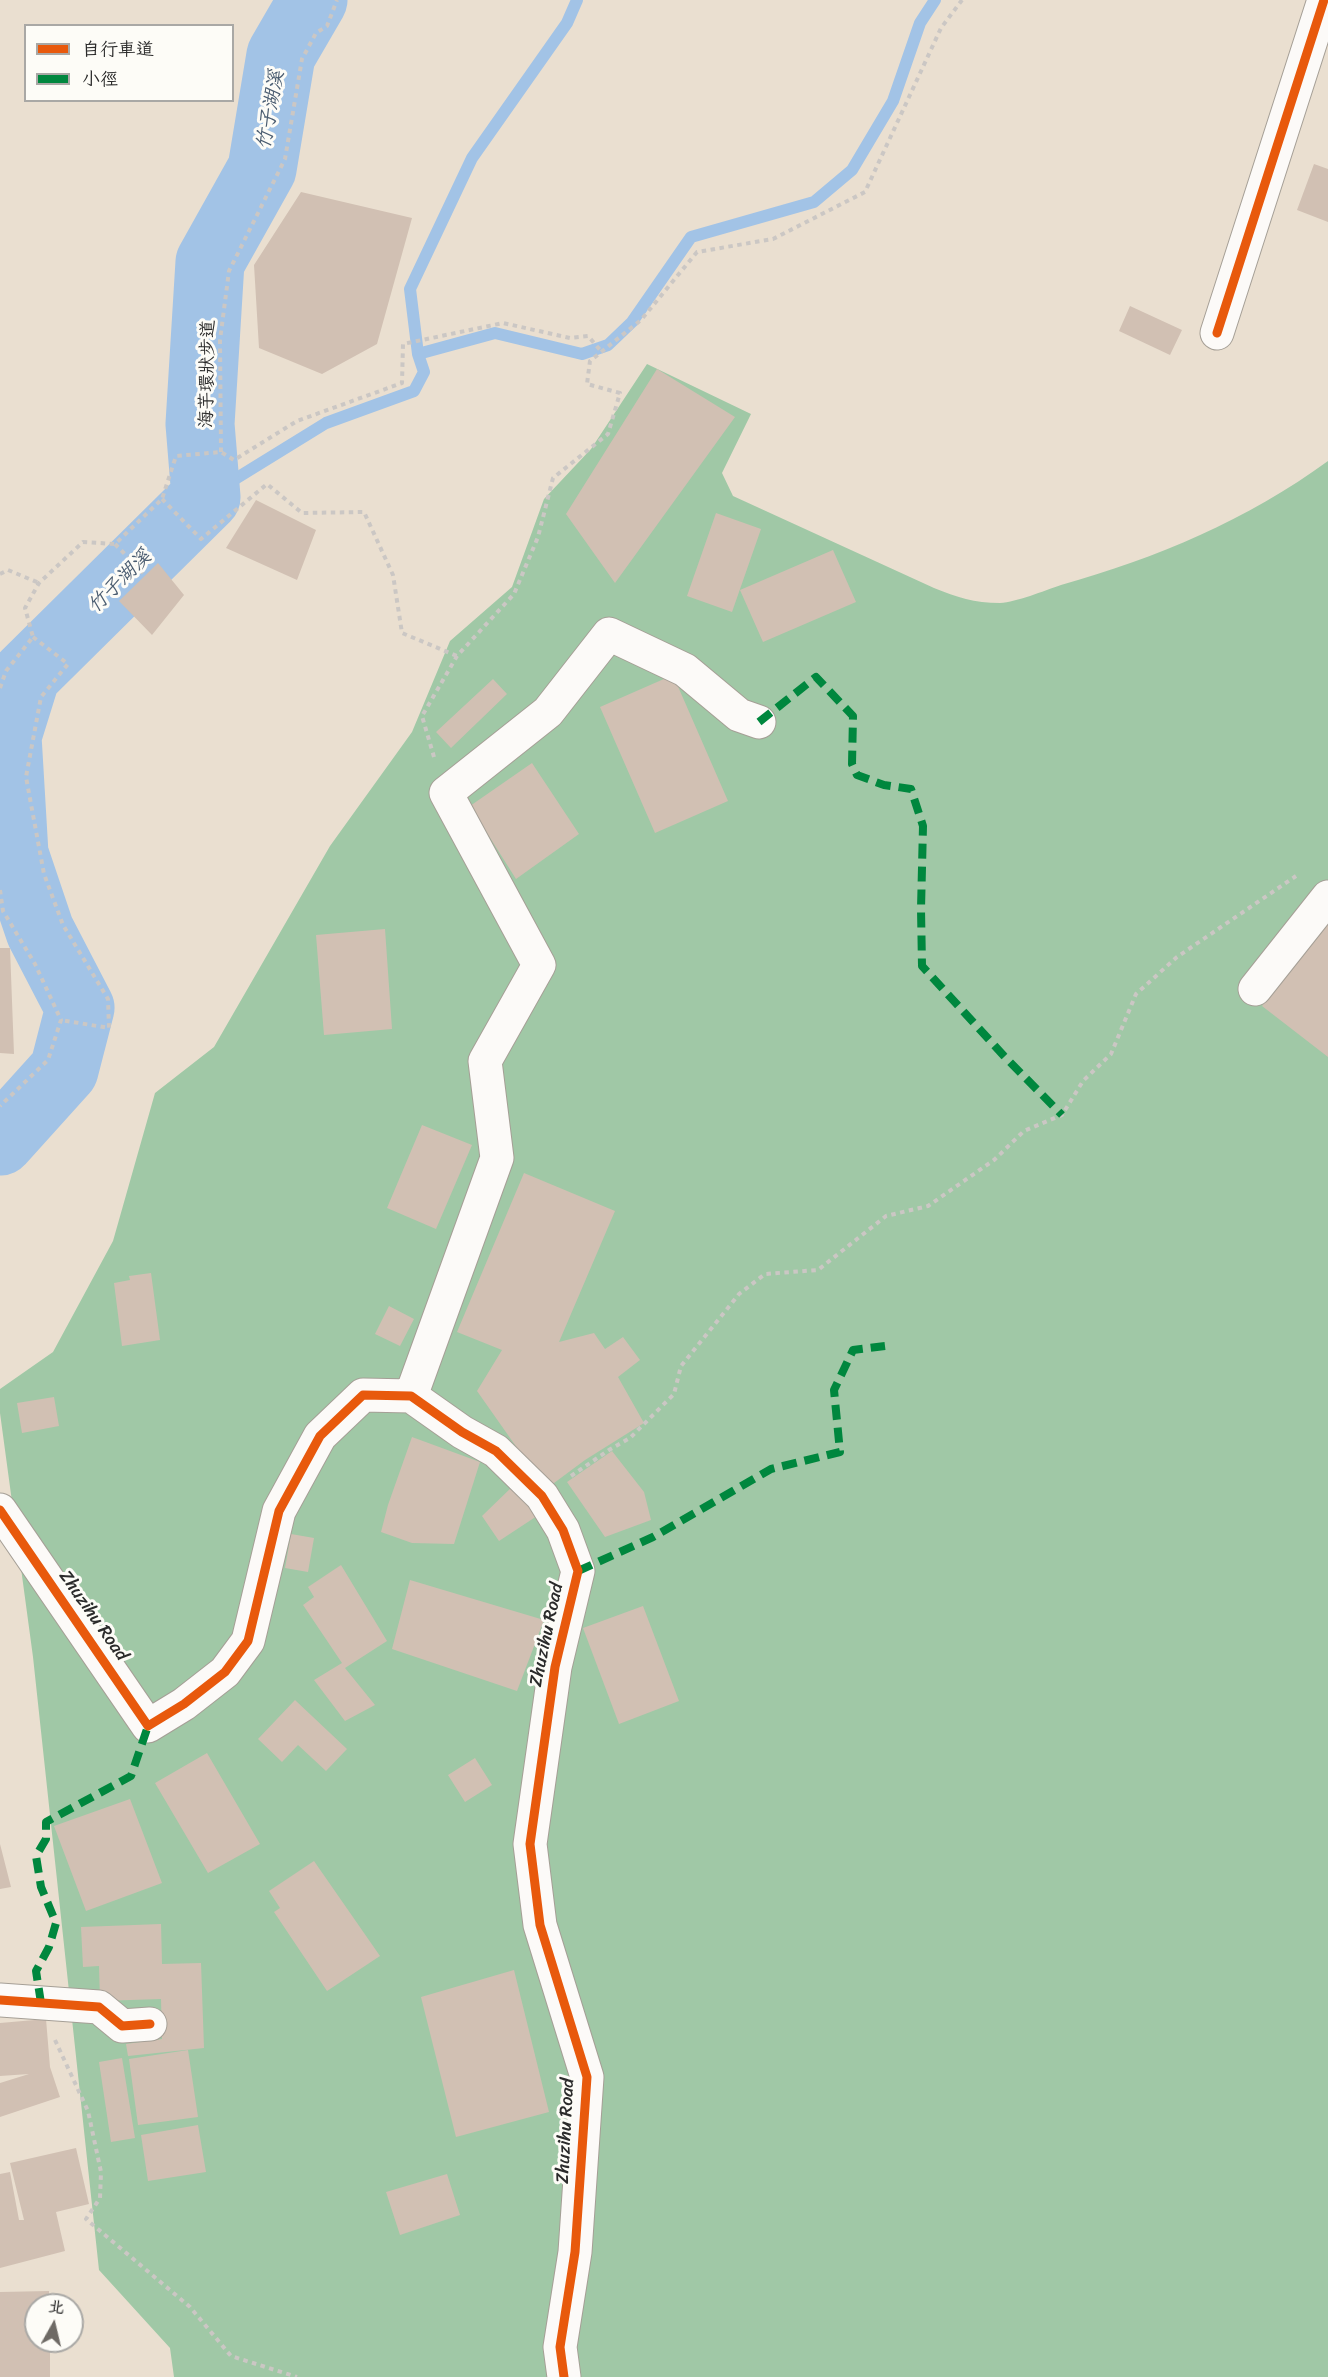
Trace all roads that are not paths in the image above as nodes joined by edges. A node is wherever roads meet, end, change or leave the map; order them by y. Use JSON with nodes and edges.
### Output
{"nodes":[{"id":1,"x":1324,"y":0,"type":"edge"},
{"id":2,"x":1217,"y":333,"type":"dead end"},
{"id":3,"x":759,"y":722,"type":"dead end"},
{"id":4,"x":1328,"y":897,"type":"edge"},
{"id":5,"x":1255,"y":989,"type":"dead end"},
{"id":6,"x":411,"y":1396,"type":"junction"},
{"id":7,"x":0,"y":1510,"type":"edge"},
{"id":8,"x":0,"y":2000,"type":"edge"},
{"id":9,"x":150,"y":2024,"type":"dead end"},
{"id":10,"x":564,"y":2377,"type":"edge"}],
"edges":[{"from":1,"to":2,"type":"street"},
{"from":3,"to":6,"type":"street"},
{"from":4,"to":5,"type":"street"},
{"from":6,"to":7,"type":"street","name":"Zhuzihu Road"},
{"from":6,"to":10,"type":"street","name":"Zhuzihu Road"},
{"from":8,"to":9,"type":"street"}]}
